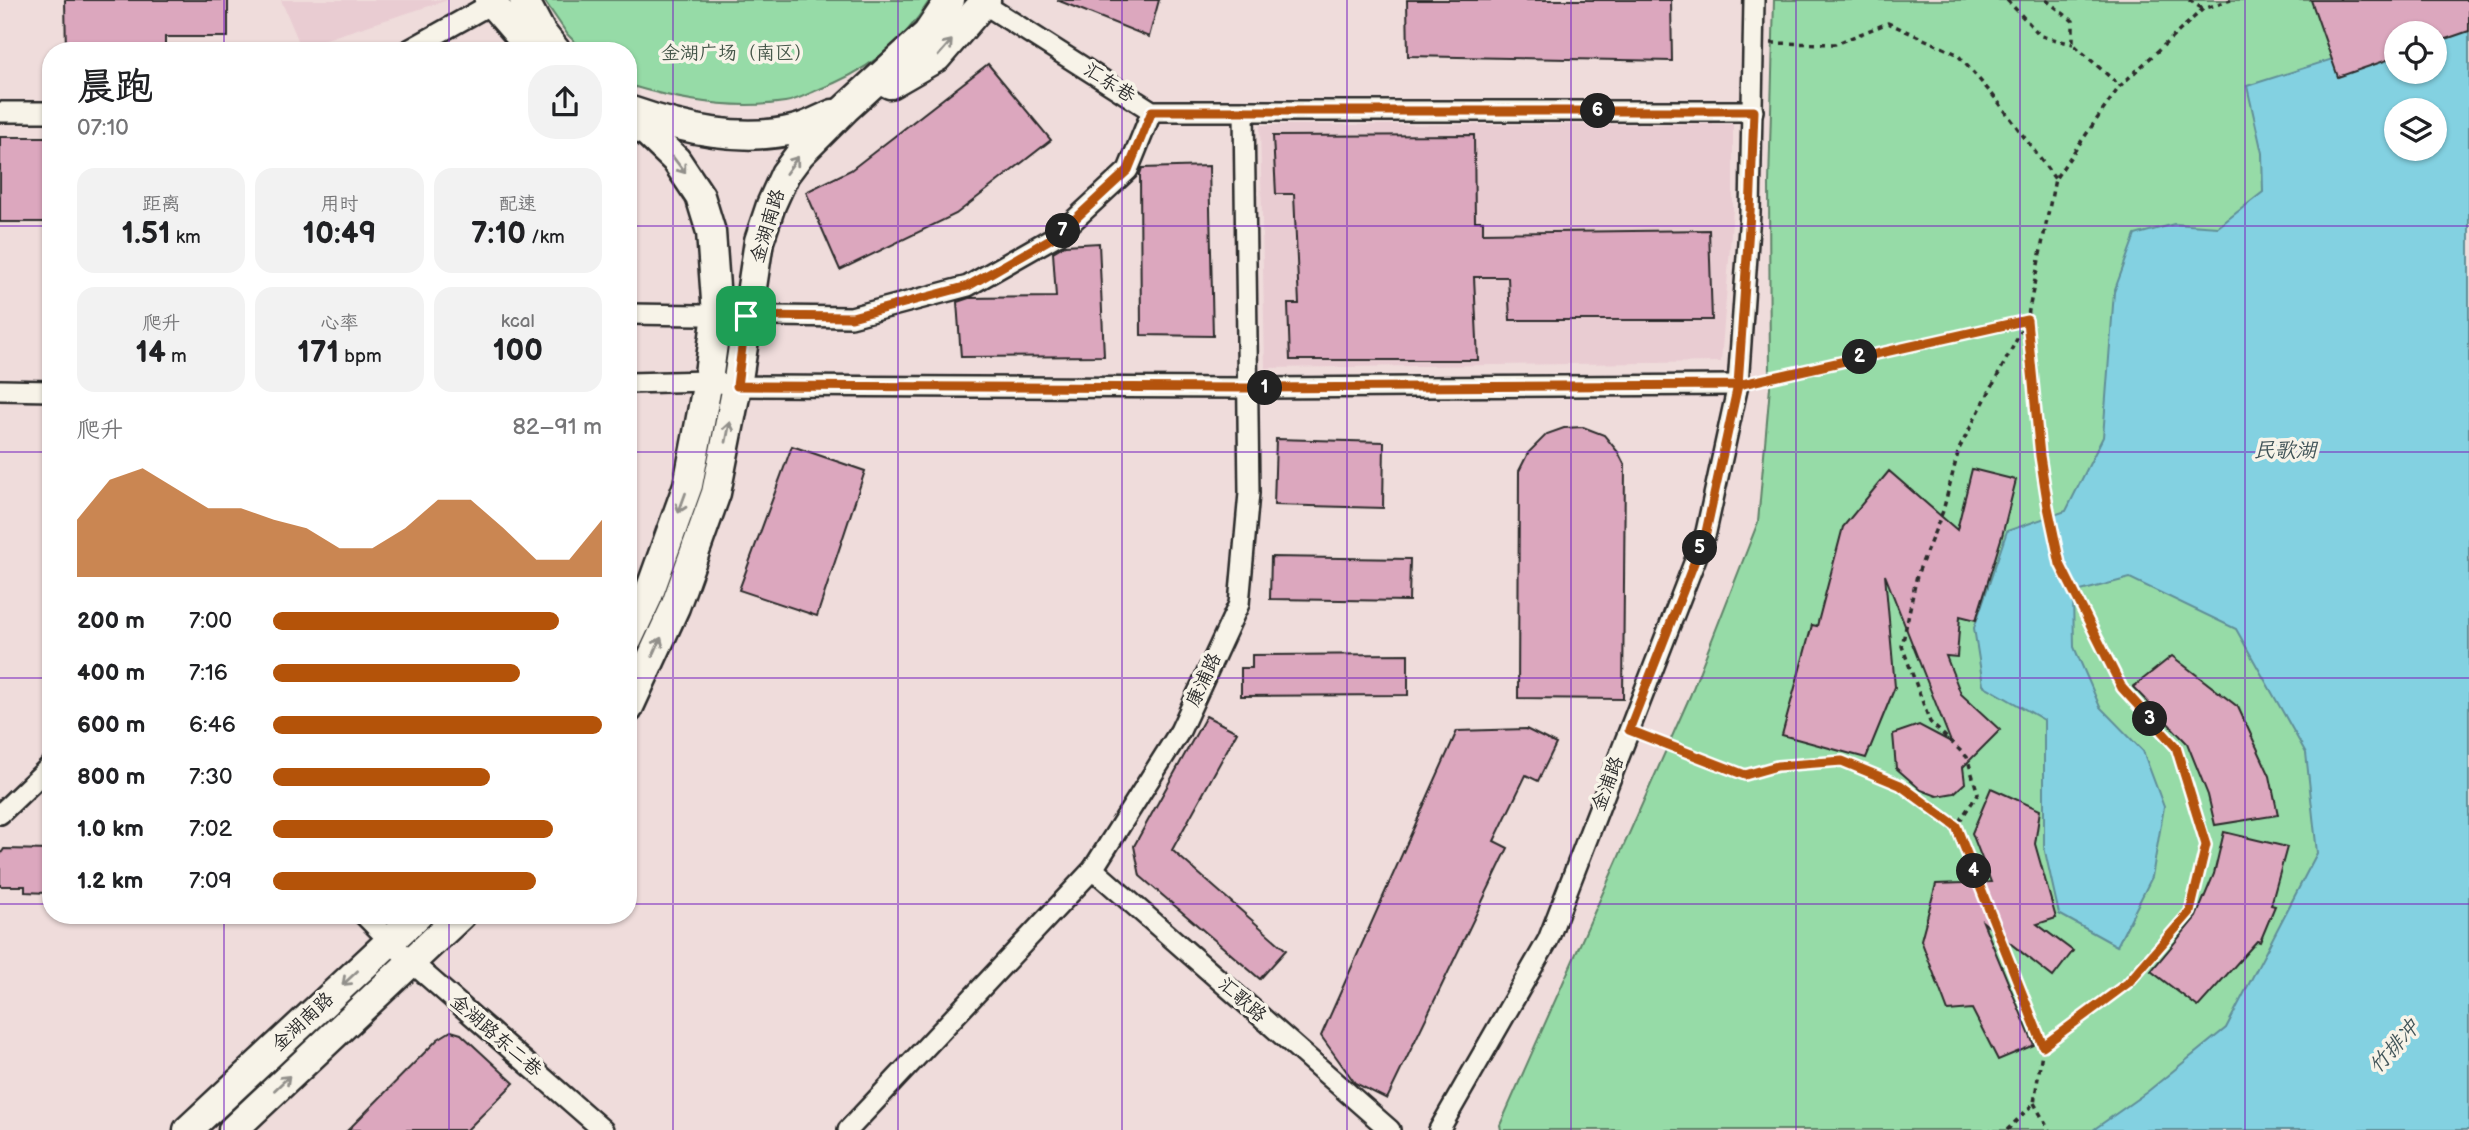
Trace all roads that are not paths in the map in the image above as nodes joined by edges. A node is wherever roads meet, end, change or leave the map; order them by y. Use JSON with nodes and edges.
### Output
{"nodes":[{"id":1,"x":524,"y":0,"type":"edge"},
{"id":2,"x":950,"y":0,"type":"edge"},
{"id":3,"x":1754,"y":0,"type":"edge"},
{"id":4,"x":490,"y":2,"type":"edge"},
{"id":5,"x":985,"y":2,"type":"edge"},
{"id":6,"x":422,"y":42,"type":"edge"},
{"id":7,"x":525,"y":42,"type":"edge"},
{"id":8,"x":548,"y":42,"type":"edge"},
{"id":9,"x":845,"y":109,"type":"junction"},
{"id":10,"x":1152,"y":111,"type":"junction"},
{"id":11,"x":1244,"y":111,"type":"junction"},
{"id":12,"x":1754,"y":111,"type":"junction"},
{"id":13,"x":0,"y":112,"type":"edge"},
{"id":14,"x":42,"y":112,"type":"edge"},
{"id":15,"x":637,"y":113,"type":"edge"},
{"id":16,"x":637,"y":126,"type":"edge"},
{"id":17,"x":637,"y":314,"type":"edge"},
{"id":18,"x":717,"y":314,"type":"junction"},
{"id":19,"x":746,"y":316,"type":"junction"},
{"id":20,"x":708,"y":381,"type":"junction"},
{"id":21,"x":637,"y":383,"type":"edge"},
{"id":22,"x":1738,"y":385,"type":"junction"},
{"id":23,"x":737,"y":386,"type":"junction"},
{"id":24,"x":1247,"y":388,"type":"junction"},
{"id":25,"x":0,"y":390,"type":"edge"},
{"id":26,"x":42,"y":391,"type":"edge"},
{"id":27,"x":637,"y":620,"type":"edge"},
{"id":28,"x":637,"y":689,"type":"edge"},
{"id":29,"x":42,"y":774,"type":"edge"},
{"id":30,"x":0,"y":814,"type":"edge"},
{"id":31,"x":1093,"y":869,"type":"junction"},
{"id":32,"x":374,"y":924,"type":"edge"},
{"id":33,"x":408,"y":924,"type":"edge"},
{"id":34,"x":451,"y":924,"type":"edge"},
{"id":35,"x":391,"y":940,"type":"junction"},
{"id":36,"x":411,"y":961,"type":"junction"},
{"id":37,"x":188,"y":1130,"type":"edge"},
{"id":38,"x":233,"y":1130,"type":"edge"},
{"id":39,"x":603,"y":1130,"type":"edge"},
{"id":40,"x":848,"y":1130,"type":"edge"},
{"id":41,"x":1390,"y":1130,"type":"edge"},
{"id":42,"x":1439,"y":1130,"type":"edge"}],
"edges":[{"from":1,"to":8,"type":"main road"},
{"from":2,"to":9,"type":"main road","name":"金湖南路"},
{"from":3,"to":12,"type":"street","name":"金浦路"},
{"from":4,"to":6,"type":"street"},
{"from":4,"to":7,"type":"main road"},
{"from":9,"to":5,"type":"main road","one_way":true},
{"from":5,"to":10,"type":"street","name":"汇东巷"},
{"from":9,"to":15,"type":"main road"},
{"from":19,"to":9,"type":"main road","name":"金湖南路","one_way":true},
{"from":10,"to":11,"type":"street","name":"汇东巷"},
{"from":10,"to":19,"type":"street"},
{"from":11,"to":12,"type":"street","name":"汇东巷"},
{"from":11,"to":24,"type":"street","name":"康浦路"},
{"from":12,"to":22,"type":"street","name":"金浦路"},
{"from":13,"to":14,"type":"street"},
{"from":16,"to":18,"type":"main road","one_way":true},
{"from":17,"to":18,"type":"street"},
{"from":18,"to":19,"type":"street"},
{"from":18,"to":20,"type":"main road"},
{"from":19,"to":23,"type":"main road","name":"金湖南路"},
{"from":20,"to":21,"type":"street"},
{"from":20,"to":23,"type":"street"},
{"from":20,"to":27,"type":"main road","one_way":true},
{"from":22,"to":24,"type":"street"},
{"from":22,"to":42,"type":"street","name":"金浦路"},
{"from":23,"to":24,"type":"street"},
{"from":28,"to":23,"type":"main road","name":"金湖南路","one_way":true},
{"from":24,"to":31,"type":"street","name":"康浦路"},
{"from":25,"to":26,"type":"street"},
{"from":29,"to":30,"type":"street"},
{"from":31,"to":40,"type":"street","name":"康浦路"},
{"from":31,"to":41,"type":"street","name":"汇歌路"},
{"from":32,"to":35,"type":"street","name":"金湖路东二巷"},
{"from":33,"to":35,"type":"main road","name":"金湖南路"},
{"from":34,"to":36,"type":"main road","name":"金湖南路"},
{"from":35,"to":36,"type":"street","name":"金湖路东二巷"},
{"from":35,"to":37,"type":"main road","name":"金湖南路","one_way":true},
{"from":38,"to":36,"type":"main road","name":"金湖南路","one_way":true},
{"from":36,"to":39,"type":"street","name":"金湖路东二巷"}]}
